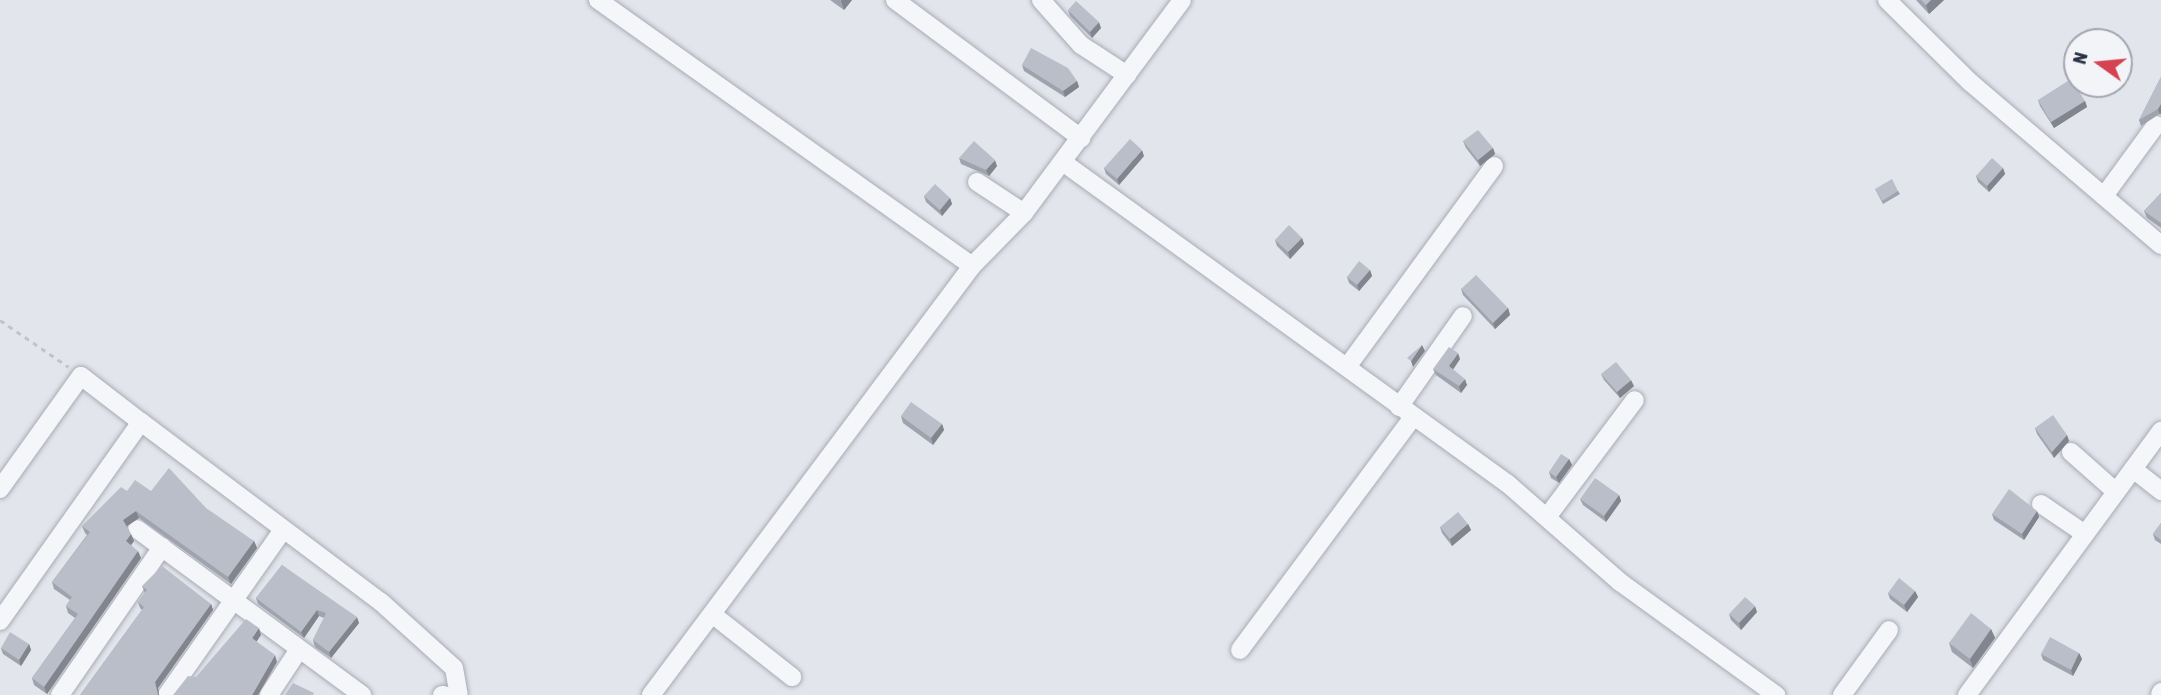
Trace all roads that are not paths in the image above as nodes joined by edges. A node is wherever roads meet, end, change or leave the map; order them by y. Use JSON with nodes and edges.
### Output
{"nodes":[{"id":1,"x":598,"y":0,"type":"edge"},
{"id":2,"x":895,"y":0,"type":"edge"},
{"id":3,"x":1041,"y":0,"type":"edge"},
{"id":4,"x":1182,"y":0,"type":"edge"},
{"id":5,"x":1887,"y":0,"type":"edge"},
{"id":6,"x":1127,"y":75,"type":"junction"},
{"id":7,"x":2156,"y":125,"type":"dead end"},
{"id":8,"x":1082,"y":138,"type":"junction"},
{"id":9,"x":1063,"y":163,"type":"junction"},
{"id":10,"x":1494,"y":166,"type":"dead end"},
{"id":11,"x":977,"y":182,"type":"dead end"},
{"id":12,"x":2104,"y":196,"type":"junction"},
{"id":13,"x":1024,"y":213,"type":"junction"},
{"id":14,"x":2161,"y":246,"type":"edge"},
{"id":15,"x":972,"y":266,"type":"junction"},
{"id":16,"x":1463,"y":316,"type":"dead end"},
{"id":17,"x":1347,"y":367,"type":"junction"},
{"id":18,"x":1635,"y":400,"type":"dead end"},
{"id":19,"x":1405,"y":413,"type":"junction"},
{"id":20,"x":141,"y":422,"type":"junction"},
{"id":21,"x":2161,"y":431,"type":"edge"},
{"id":22,"x":2071,"y":452,"type":"dead end"},
{"id":23,"x":2133,"y":469,"type":"junction"},
{"id":24,"x":0,"y":489,"type":"edge"},
{"id":25,"x":2161,"y":491,"type":"edge"},
{"id":26,"x":2116,"y":492,"type":"junction"},
{"id":27,"x":2041,"y":504,"type":"dead end"},
{"id":28,"x":1547,"y":517,"type":"junction"},
{"id":29,"x":137,"y":529,"type":"dead end"},
{"id":30,"x":281,"y":533,"type":"junction"},
{"id":31,"x":2085,"y":534,"type":"junction"},
{"id":32,"x":162,"y":547,"type":"junction"},
{"id":33,"x":231,"y":601,"type":"junction"},
{"id":34,"x":712,"y":614,"type":"junction"},
{"id":35,"x":0,"y":621,"type":"edge"},
{"id":36,"x":1889,"y":630,"type":"dead end"},
{"id":37,"x":1240,"y":650,"type":"dead end"},
{"id":38,"x":299,"y":651,"type":"junction"},
{"id":39,"x":792,"y":677,"type":"dead end"},
{"id":40,"x":60,"y":695,"type":"edge"},
{"id":41,"x":167,"y":695,"type":"edge"},
{"id":42,"x":269,"y":695,"type":"edge"},
{"id":43,"x":362,"y":695,"type":"edge"},
{"id":44,"x":459,"y":695,"type":"edge"},
{"id":45,"x":651,"y":695,"type":"edge"},
{"id":46,"x":1776,"y":695,"type":"edge"},
{"id":47,"x":1842,"y":695,"type":"edge"},
{"id":48,"x":1967,"y":695,"type":"edge"}],
"edges":[{"from":1,"to":15,"type":"street"},
{"from":2,"to":8,"type":"street"},
{"from":3,"to":6,"type":"street"},
{"from":4,"to":6,"type":"street"},
{"from":5,"to":12,"type":"street"},
{"from":6,"to":8,"type":"street"},
{"from":7,"to":12,"type":"street"},
{"from":8,"to":9,"type":"street"},
{"from":9,"to":13,"type":"street"},
{"from":9,"to":17,"type":"street"},
{"from":10,"to":17,"type":"street"},
{"from":11,"to":13,"type":"street"},
{"from":12,"to":14,"type":"street"},
{"from":13,"to":15,"type":"street"},
{"from":15,"to":34,"type":"street"},
{"from":16,"to":19,"type":"street"},
{"from":17,"to":19,"type":"street"},
{"from":18,"to":28,"type":"street"},
{"from":19,"to":28,"type":"street"},
{"from":19,"to":37,"type":"street"},
{"from":20,"to":24,"type":"street"},
{"from":20,"to":30,"type":"street"},
{"from":20,"to":35,"type":"street"},
{"from":21,"to":23,"type":"street"},
{"from":22,"to":26,"type":"street"},
{"from":23,"to":25,"type":"street"},
{"from":23,"to":26,"type":"street"},
{"from":26,"to":31,"type":"street"},
{"from":27,"to":31,"type":"street"},
{"from":28,"to":46,"type":"street"},
{"from":29,"to":32,"type":"street"},
{"from":30,"to":33,"type":"street"},
{"from":30,"to":44,"type":"street"},
{"from":31,"to":48,"type":"street"},
{"from":32,"to":33,"type":"street"},
{"from":32,"to":40,"type":"street"},
{"from":33,"to":38,"type":"street"},
{"from":33,"to":41,"type":"street"},
{"from":34,"to":39,"type":"street"},
{"from":34,"to":45,"type":"street"},
{"from":36,"to":47,"type":"street"},
{"from":38,"to":42,"type":"street"},
{"from":38,"to":43,"type":"street"}]}
